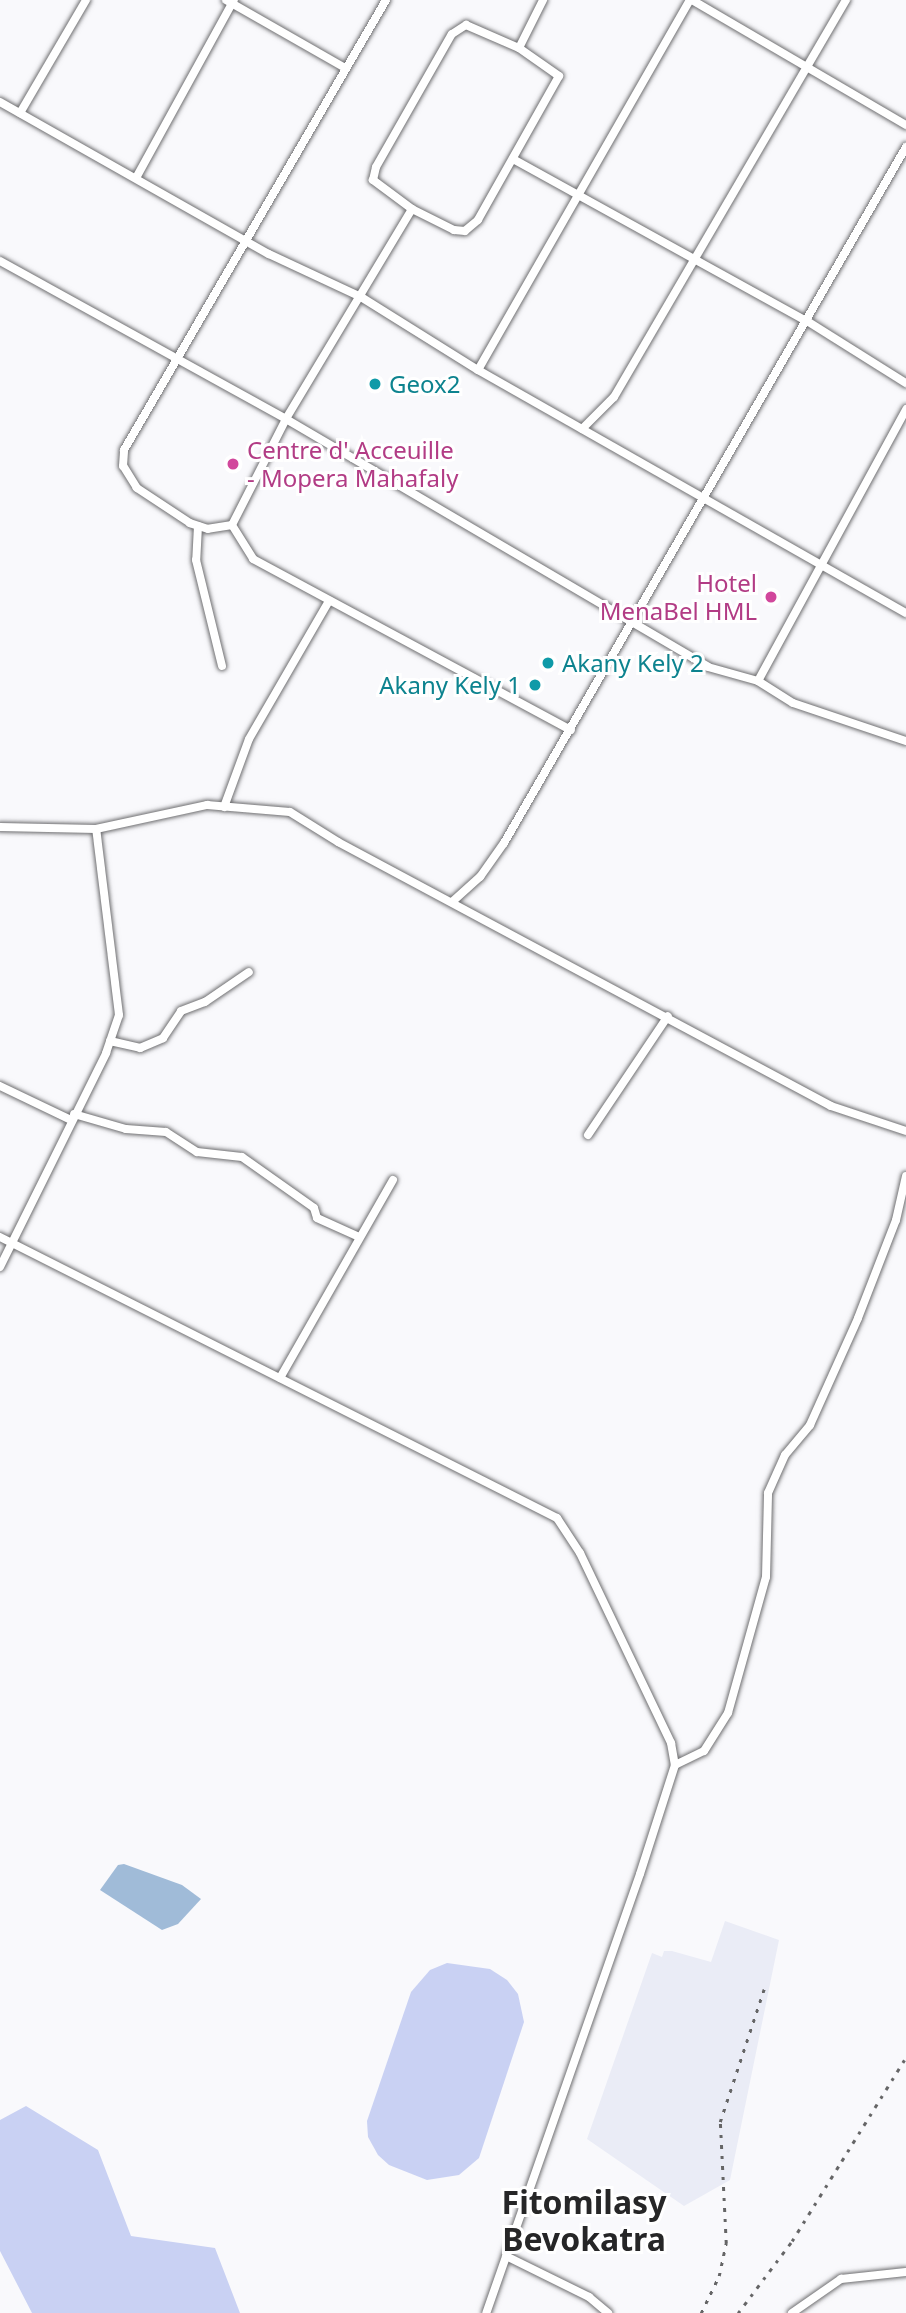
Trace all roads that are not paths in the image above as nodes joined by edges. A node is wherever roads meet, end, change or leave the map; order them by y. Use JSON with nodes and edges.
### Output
{"nodes":[{"id":1,"x":86,"y":0,"type":"edge"},
{"id":2,"x":386,"y":0,"type":"edge"},
{"id":3,"x":543,"y":0,"type":"edge"},
{"id":4,"x":691,"y":0,"type":"edge"},
{"id":5,"x":846,"y":0,"type":"edge"},
{"id":6,"x":230,"y":1,"type":"edge"},
{"id":7,"x":519,"y":48,"type":"junction"},
{"id":8,"x":345,"y":68,"type":"junction"},
{"id":9,"x":808,"y":68,"type":"junction"},
{"id":10,"x":0,"y":102,"type":"edge"},
{"id":11,"x":20,"y":113,"type":"junction"},
{"id":12,"x":906,"y":125,"type":"edge"},
{"id":13,"x":906,"y":147,"type":"edge"},
{"id":14,"x":513,"y":159,"type":"junction"},
{"id":15,"x":136,"y":178,"type":"junction"},
{"id":16,"x":576,"y":194,"type":"junction"},
{"id":17,"x":412,"y":209,"type":"junction"},
{"id":18,"x":245,"y":238,"type":"junction"},
{"id":19,"x":694,"y":257,"type":"junction"},
{"id":20,"x":0,"y":261,"type":"edge"},
{"id":21,"x":361,"y":297,"type":"junction"},
{"id":22,"x":807,"y":321,"type":"junction"},
{"id":23,"x":176,"y":359,"type":"junction"},
{"id":24,"x":478,"y":370,"type":"junction"},
{"id":25,"x":906,"y":383,"type":"edge"},
{"id":26,"x":906,"y":410,"type":"edge"},
{"id":27,"x":286,"y":419,"type":"junction"},
{"id":28,"x":582,"y":429,"type":"junction"},
{"id":29,"x":704,"y":497,"type":"junction"},
{"id":30,"x":232,"y":525,"type":"junction"},
{"id":31,"x":198,"y":526,"type":"junction"},
{"id":32,"x":819,"y":564,"type":"junction"},
{"id":33,"x":329,"y":601,"type":"junction"},
{"id":34,"x":906,"y":613,"type":"edge"},
{"id":35,"x":632,"y":623,"type":"junction"},
{"id":36,"x":222,"y":666,"type":"dead end"},
{"id":37,"x":758,"y":681,"type":"junction"},
{"id":38,"x":571,"y":730,"type":"junction"},
{"id":39,"x":906,"y":741,"type":"edge"},
{"id":40,"x":224,"y":807,"type":"junction"},
{"id":41,"x":0,"y":827,"type":"edge"},
{"id":42,"x":96,"y":829,"type":"junction"},
{"id":43,"x":452,"y":902,"type":"junction"},
{"id":44,"x":248,"y":972,"type":"dead end"},
{"id":45,"x":668,"y":1016,"type":"junction"},
{"id":46,"x":110,"y":1041,"type":"junction"},
{"id":47,"x":0,"y":1086,"type":"edge"},
{"id":48,"x":72,"y":1116,"type":"junction"},
{"id":49,"x":906,"y":1131,"type":"edge"},
{"id":50,"x":588,"y":1135,"type":"dead end"},
{"id":51,"x":906,"y":1176,"type":"edge"},
{"id":52,"x":393,"y":1180,"type":"dead end"},
{"id":53,"x":0,"y":1237,"type":"edge"},
{"id":54,"x":359,"y":1237,"type":"junction"},
{"id":55,"x":13,"y":1244,"type":"junction"},
{"id":56,"x":0,"y":1267,"type":"edge"},
{"id":57,"x":280,"y":1378,"type":"junction"},
{"id":58,"x":675,"y":1765,"type":"junction"},
{"id":59,"x":506,"y":2256,"type":"junction"},
{"id":60,"x":906,"y":2272,"type":"edge"},
{"id":61,"x":486,"y":2313,"type":"edge"},
{"id":62,"x":608,"y":2313,"type":"edge"},
{"id":63,"x":792,"y":2313,"type":"edge"}],
"edges":[{"from":1,"to":11,"type":"street"},
{"from":2,"to":8,"type":"street"},
{"from":3,"to":7,"type":"street"},
{"from":4,"to":9,"type":"street"},
{"from":4,"to":16,"type":"street"},
{"from":5,"to":9,"type":"street"},
{"from":6,"to":8,"type":"street"},
{"from":6,"to":15,"type":"street"},
{"from":7,"to":14,"type":"street"},
{"from":7,"to":17,"type":"street"},
{"from":8,"to":18,"type":"street"},
{"from":9,"to":12,"type":"street"},
{"from":9,"to":19,"type":"street"},
{"from":10,"to":11,"type":"street"},
{"from":11,"to":15,"type":"street"},
{"from":13,"to":22,"type":"street"},
{"from":14,"to":16,"type":"street"},
{"from":14,"to":17,"type":"street"},
{"from":15,"to":18,"type":"street"},
{"from":16,"to":19,"type":"street"},
{"from":16,"to":24,"type":"street"},
{"from":17,"to":21,"type":"street"},
{"from":18,"to":21,"type":"street"},
{"from":18,"to":23,"type":"street"},
{"from":19,"to":22,"type":"street"},
{"from":19,"to":28,"type":"street"},
{"from":20,"to":23,"type":"street"},
{"from":21,"to":24,"type":"street"},
{"from":21,"to":27,"type":"street"},
{"from":22,"to":25,"type":"street"},
{"from":22,"to":29,"type":"street"},
{"from":23,"to":27,"type":"street"},
{"from":23,"to":31,"type":"street"},
{"from":24,"to":28,"type":"street"},
{"from":26,"to":32,"type":"street"},
{"from":27,"to":30,"type":"street"},
{"from":27,"to":35,"type":"street"},
{"from":28,"to":29,"type":"street"},
{"from":29,"to":32,"type":"street"},
{"from":29,"to":35,"type":"street"},
{"from":30,"to":31,"type":"street"},
{"from":30,"to":33,"type":"street"},
{"from":31,"to":36,"type":"street"},
{"from":32,"to":34,"type":"street"},
{"from":32,"to":37,"type":"street"},
{"from":33,"to":38,"type":"street"},
{"from":33,"to":40,"type":"street"},
{"from":35,"to":37,"type":"street"},
{"from":35,"to":38,"type":"street"},
{"from":37,"to":39,"type":"street"},
{"from":38,"to":43,"type":"street"},
{"from":40,"to":42,"type":"street"},
{"from":40,"to":43,"type":"street"},
{"from":41,"to":42,"type":"street"},
{"from":42,"to":46,"type":"street"},
{"from":43,"to":45,"type":"street"},
{"from":44,"to":46,"type":"street"},
{"from":45,"to":49,"type":"street"},
{"from":45,"to":50,"type":"street"},
{"from":46,"to":48,"type":"street"},
{"from":47,"to":48,"type":"street"},
{"from":48,"to":54,"type":"street"},
{"from":48,"to":55,"type":"street"},
{"from":51,"to":58,"type":"street"},
{"from":52,"to":54,"type":"street"},
{"from":53,"to":55,"type":"street"},
{"from":54,"to":57,"type":"street"},
{"from":55,"to":56,"type":"street"},
{"from":55,"to":57,"type":"street"},
{"from":57,"to":58,"type":"street"},
{"from":58,"to":59,"type":"street"},
{"from":59,"to":61,"type":"street"},
{"from":59,"to":62,"type":"street"},
{"from":60,"to":63,"type":"street"}]}
